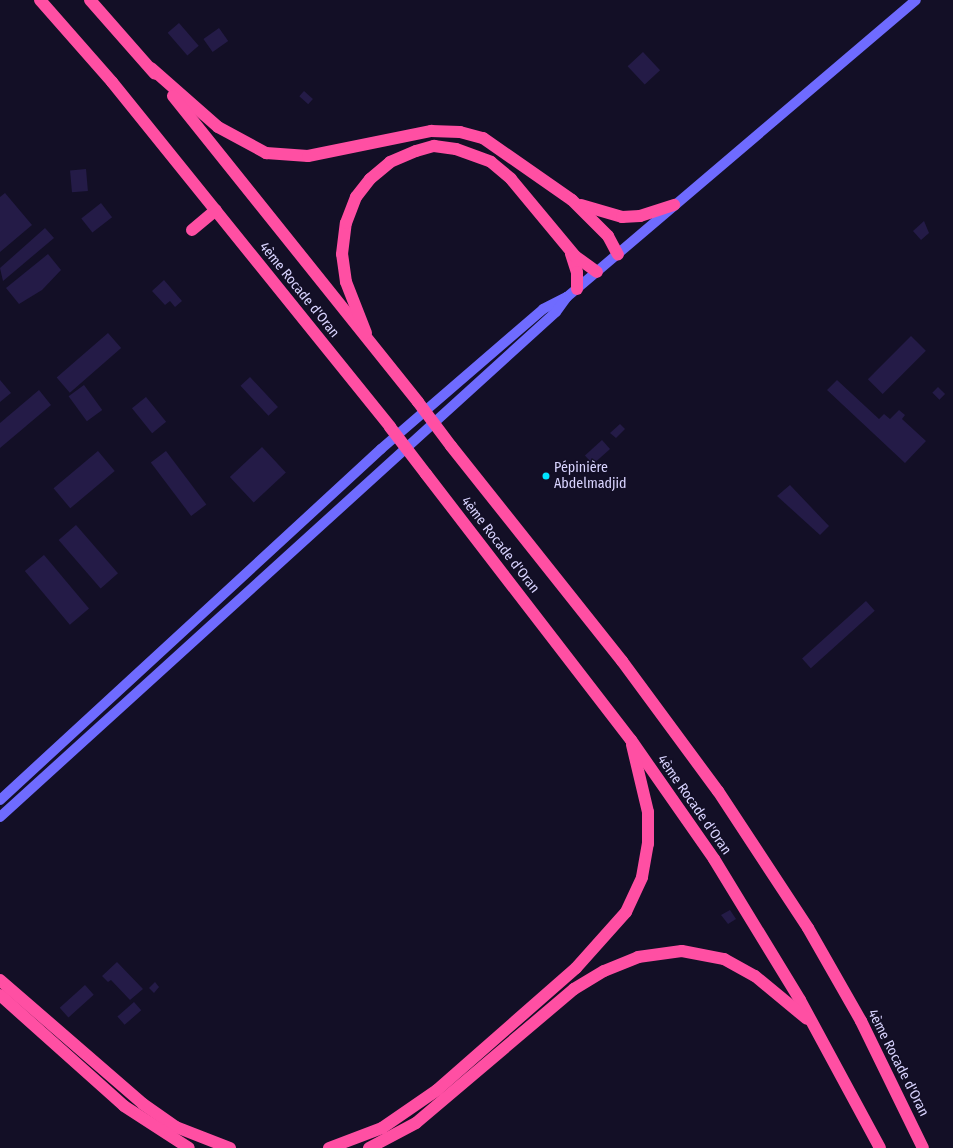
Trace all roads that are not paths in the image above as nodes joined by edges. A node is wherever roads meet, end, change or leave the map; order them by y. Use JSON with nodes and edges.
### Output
{"nodes":[{"id":1,"x":40,"y":0,"type":"edge"},
{"id":2,"x":90,"y":0,"type":"edge"},
{"id":3,"x":916,"y":0,"type":"edge"},
{"id":4,"x":151,"y":68,"type":"junction"},
{"id":5,"x":572,"y":200,"type":"junction"},
{"id":6,"x":674,"y":205,"type":"junction"},
{"id":7,"x":216,"y":210,"type":"junction"},
{"id":8,"x":192,"y":230,"type":"dead end"},
{"id":9,"x":569,"y":250,"type":"junction"},
{"id":10,"x":618,"y":255,"type":"junction"},
{"id":11,"x":597,"y":272,"type":"junction"},
{"id":12,"x":577,"y":289,"type":"junction"},
{"id":13,"x":567,"y":297,"type":"junction"},
{"id":14,"x":372,"y":347,"type":"junction"},
{"id":15,"x":630,"y":740,"type":"junction"},
{"id":16,"x":0,"y":800,"type":"edge"},
{"id":17,"x":0,"y":817,"type":"edge"},
{"id":18,"x":0,"y":980,"type":"edge"},
{"id":19,"x":0,"y":995,"type":"edge"},
{"id":20,"x":814,"y":1024,"type":"junction"},
{"id":21,"x":189,"y":1148,"type":"edge"},
{"id":22,"x":230,"y":1148,"type":"edge"},
{"id":23,"x":329,"y":1148,"type":"edge"},
{"id":24,"x":369,"y":1148,"type":"edge"},
{"id":25,"x":880,"y":1148,"type":"edge"},
{"id":26,"x":923,"y":1148,"type":"edge"}],
"edges":[{"from":1,"to":7,"type":"highway","name":"4ème Rocade d'Oran"},
{"from":2,"to":4,"type":"highway","name":"4ème Rocade d'Oran"},
{"from":3,"to":6,"type":"main road"},
{"from":4,"to":5,"type":"highway"},
{"from":4,"to":14,"type":"highway","name":"4ème Rocade d'Oran"},
{"from":5,"to":6,"type":"highway"},
{"from":5,"to":10,"type":"highway"},
{"from":6,"to":10,"type":"main road"},
{"from":7,"to":8,"type":"highway"},
{"from":7,"to":15,"type":"highway","name":"4ème Rocade d'Oran","bridge":true},
{"from":9,"to":11,"type":"highway"},
{"from":9,"to":12,"type":"highway"},
{"from":9,"to":14,"type":"highway"},
{"from":10,"to":11,"type":"main road"},
{"from":11,"to":12,"type":"main road"},
{"from":12,"to":13,"type":"main road"},
{"from":13,"to":16,"type":"main road"},
{"from":13,"to":17,"type":"main road"},
{"from":14,"to":26,"type":"highway","name":"4ème Rocade d'Oran","bridge":true},
{"from":15,"to":20,"type":"highway","name":"4ème Rocade d'Oran"},
{"from":15,"to":23,"type":"highway"},
{"from":18,"to":22,"type":"highway"},
{"from":19,"to":21,"type":"highway"},
{"from":20,"to":24,"type":"highway"},
{"from":20,"to":25,"type":"highway","name":"4ème Rocade d'Oran"}]}
